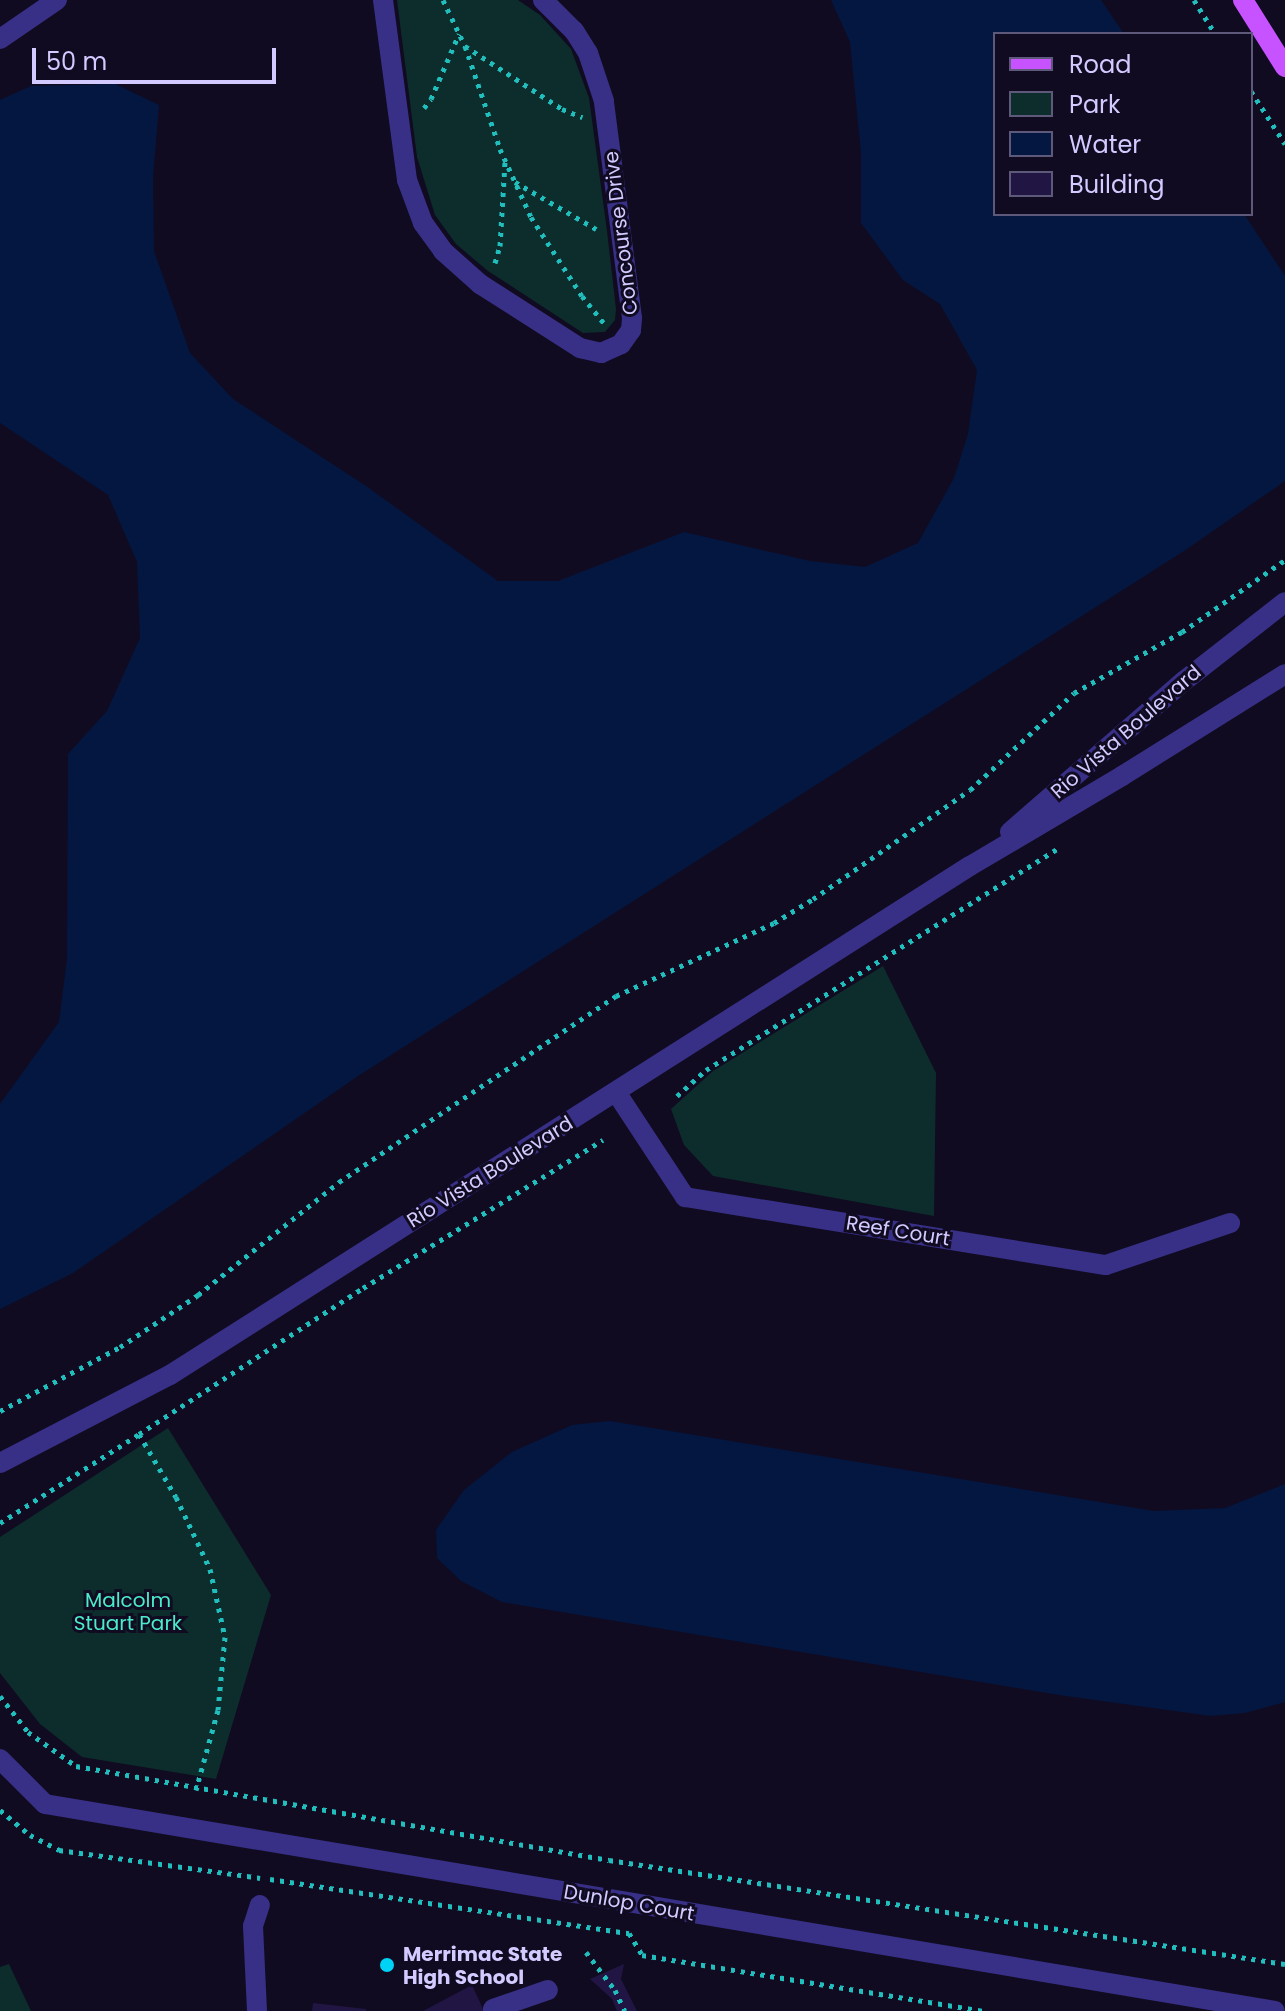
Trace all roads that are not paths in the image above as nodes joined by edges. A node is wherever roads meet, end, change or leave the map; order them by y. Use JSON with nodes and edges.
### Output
{"nodes":[{"id":1,"x":57,"y":0,"type":"edge"},
{"id":2,"x":383,"y":0,"type":"edge"},
{"id":3,"x":543,"y":0,"type":"edge"},
{"id":4,"x":1243,"y":0,"type":"edge"},
{"id":5,"x":0,"y":39,"type":"edge"},
{"id":6,"x":1285,"y":67,"type":"edge"},
{"id":7,"x":1285,"y":602,"type":"edge"},
{"id":8,"x":1285,"y":674,"type":"edge"},
{"id":9,"x":970,"y":866,"type":"junction"},
{"id":10,"x":616,"y":1092,"type":"junction"},
{"id":11,"x":1230,"y":1223,"type":"dead end"},
{"id":12,"x":0,"y":1463,"type":"edge"},
{"id":13,"x":0,"y":1759,"type":"edge"},
{"id":14,"x":260,"y":1905,"type":"dead end"},
{"id":15,"x":548,"y":1990,"type":"dead end"},
{"id":16,"x":1172,"y":2003,"type":"edge"},
{"id":17,"x":493,"y":2009,"type":"edge"},
{"id":18,"x":257,"y":2011,"type":"edge"},
{"id":19,"x":1275,"y":2011,"type":"edge"}],
"edges":[{"from":1,"to":5,"type":"street"},
{"from":2,"to":3,"type":"street","name":"Concourse Drive"},
{"from":4,"to":6,"type":"main road"},
{"from":7,"to":9,"type":"street","name":"Rio Vista Boulevard"},
{"from":8,"to":9,"type":"street","name":"Rio Vista Boulevard"},
{"from":9,"to":10,"type":"street","name":"Rio Vista Boulevard"},
{"from":10,"to":11,"type":"street","name":"Reef Court"},
{"from":10,"to":12,"type":"street","name":"Rio Vista Boulevard"},
{"from":13,"to":16,"type":"street","name":"Dunlop Court"},
{"from":14,"to":18,"type":"street"},
{"from":15,"to":17,"type":"street"},
{"from":16,"to":19,"type":"street","name":"Dunlop Court"}]}
